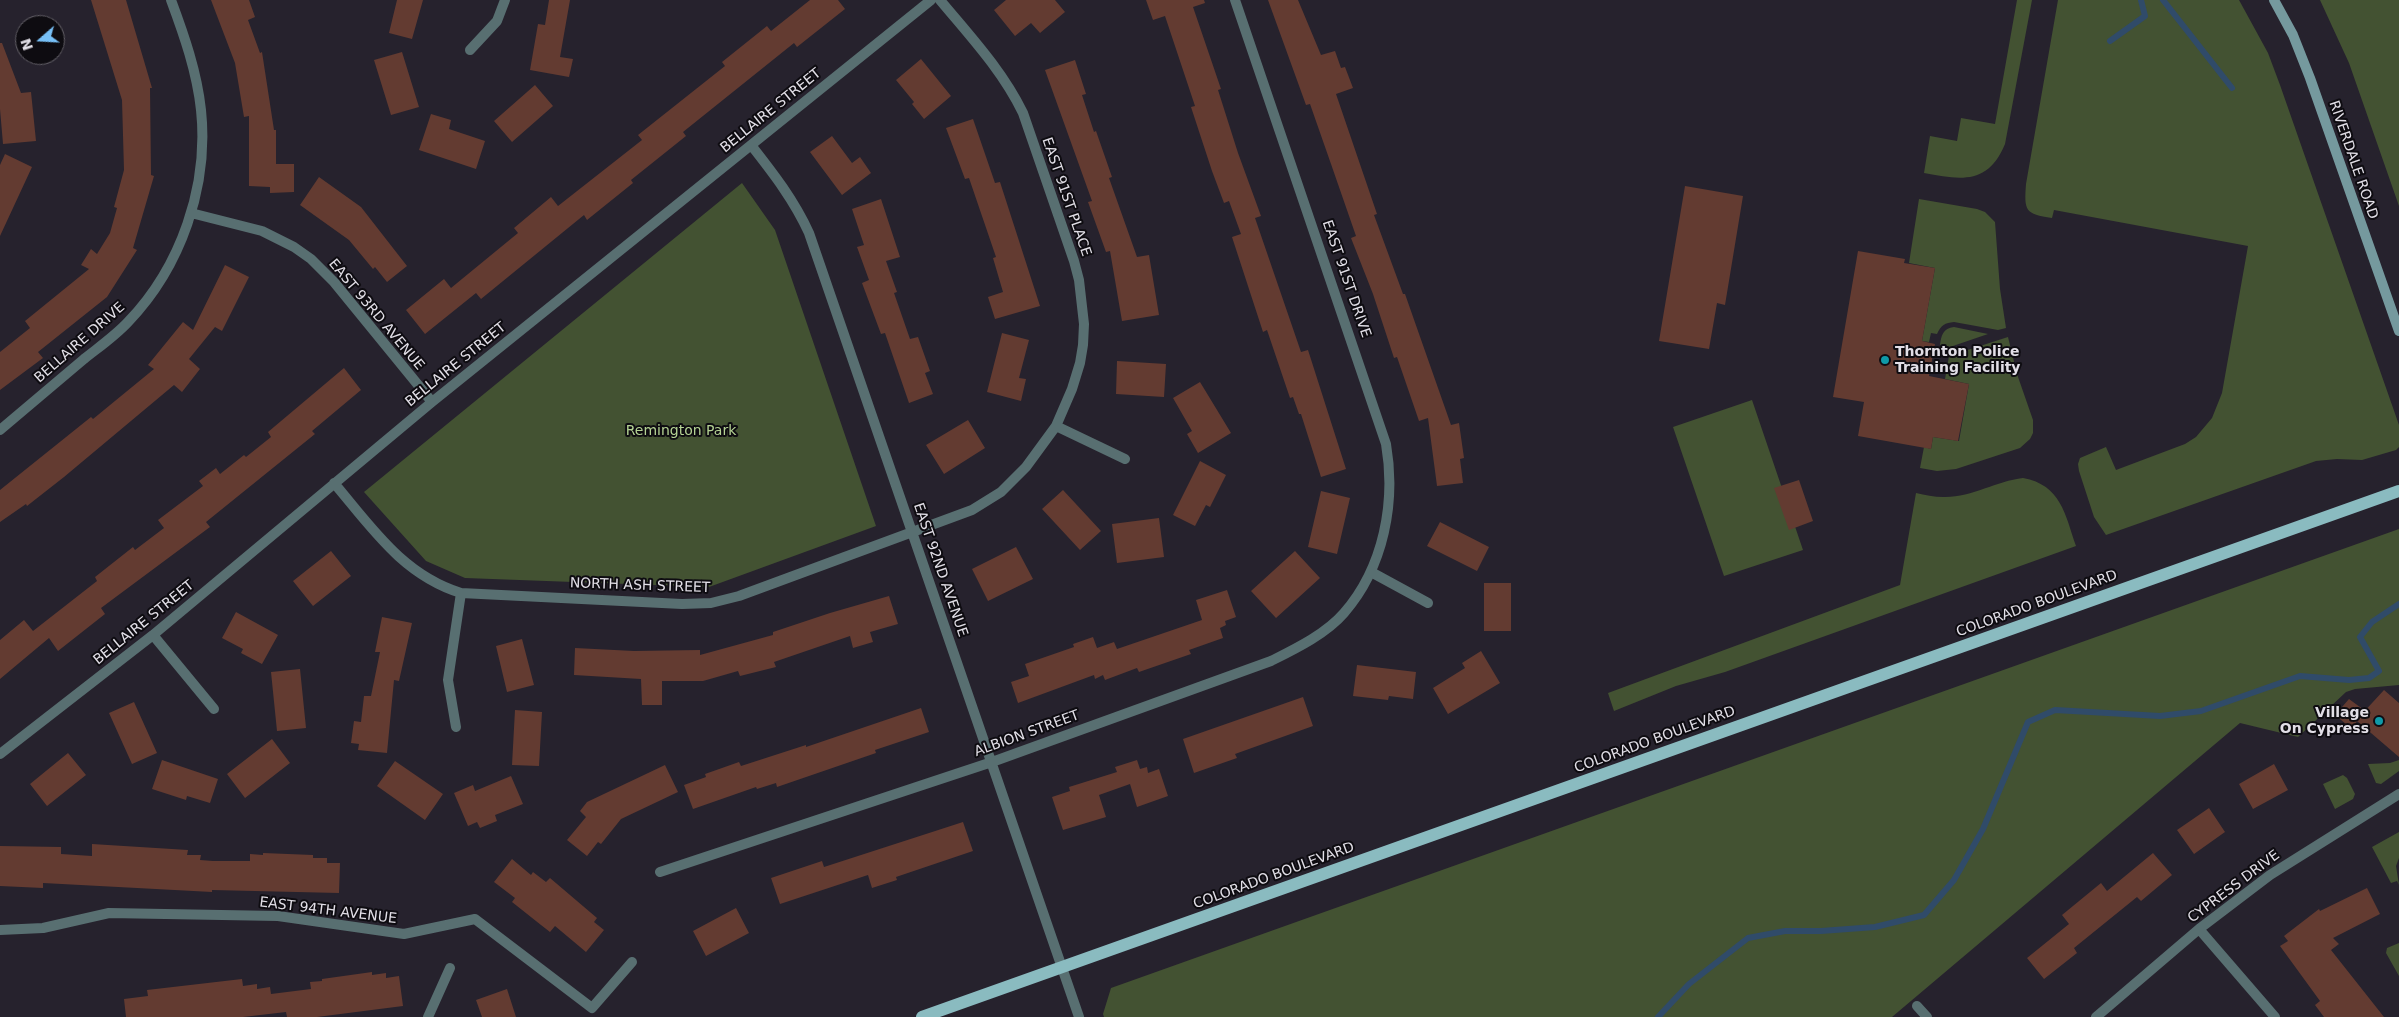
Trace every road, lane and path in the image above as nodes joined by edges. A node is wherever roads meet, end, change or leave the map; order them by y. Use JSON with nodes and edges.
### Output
{"nodes":[{"id":1,"x":171,"y":0,"type":"edge"},
{"id":2,"x":504,"y":0,"type":"edge"},
{"id":3,"x":931,"y":0,"type":"edge"},
{"id":4,"x":940,"y":0,"type":"edge"},
{"id":5,"x":1235,"y":0,"type":"edge"},
{"id":6,"x":2274,"y":0,"type":"edge"},
{"id":7,"x":470,"y":50,"type":"dead end"},
{"id":8,"x":750,"y":145,"type":"junction"},
{"id":9,"x":191,"y":213,"type":"junction"},
{"id":10,"x":2399,"y":331,"type":"edge"},
{"id":11,"x":432,"y":402,"type":"junction"},
{"id":12,"x":1056,"y":426,"type":"junction"},
{"id":13,"x":0,"y":430,"type":"edge"},
{"id":14,"x":1125,"y":459,"type":"dead end"},
{"id":15,"x":334,"y":483,"type":"junction"},
{"id":16,"x":2399,"y":491,"type":"edge"},
{"id":17,"x":913,"y":533,"type":"junction"},
{"id":18,"x":1371,"y":572,"type":"junction"},
{"id":19,"x":461,"y":592,"type":"junction"},
{"id":20,"x":1428,"y":604,"type":"dead end"},
{"id":21,"x":153,"y":634,"type":"junction"},
{"id":22,"x":214,"y":709,"type":"dead end"},
{"id":23,"x":456,"y":727,"type":"dead end"},
{"id":24,"x":0,"y":754,"type":"edge"},
{"id":25,"x":992,"y":762,"type":"junction"},
{"id":26,"x":2399,"y":794,"type":"edge"},
{"id":27,"x":660,"y":872,"type":"dead end"},
{"id":28,"x":0,"y":930,"type":"edge"},
{"id":29,"x":2199,"y":930,"type":"junction"},
{"id":30,"x":632,"y":962,"type":"dead end"},
{"id":31,"x":1062,"y":967,"type":"junction"},
{"id":32,"x":450,"y":968,"type":"dead end"},
{"id":33,"x":1917,"y":1006,"type":"dead end"},
{"id":34,"x":428,"y":1017,"type":"edge"},
{"id":35,"x":922,"y":1017,"type":"edge"},
{"id":36,"x":1079,"y":1017,"type":"edge"},
{"id":37,"x":1927,"y":1017,"type":"edge"},
{"id":38,"x":2096,"y":1017,"type":"edge"},
{"id":39,"x":2274,"y":1017,"type":"edge"}],
"edges":[{"from":1,"to":9,"type":"street"},
{"from":2,"to":7,"type":"street"},
{"from":3,"to":8,"type":"street","name":"BELLAIRE STREET"},
{"from":4,"to":12,"type":"street","name":"EAST 91ST PLACE"},
{"from":5,"to":18,"type":"street","name":"EAST 91ST DRIVE"},
{"from":6,"to":10,"type":"street","name":"RIVERDALE ROAD"},
{"from":8,"to":11,"type":"street","name":"BELLAIRE STREET"},
{"from":8,"to":17,"type":"street","name":"EAST 92ND AVENUE"},
{"from":9,"to":11,"type":"street","name":"EAST 93RD AVENUE"},
{"from":9,"to":13,"type":"street","name":"BELLAIRE DRIVE"},
{"from":11,"to":15,"type":"street","name":"BELLAIRE STREET"},
{"from":12,"to":14,"type":"street"},
{"from":12,"to":17,"type":"street","name":"NORTH ASH STREET"},
{"from":15,"to":19,"type":"street","name":"NORTH ASH STREET"},
{"from":15,"to":21,"type":"street","name":"BELLAIRE STREET"},
{"from":16,"to":31,"type":"main road","name":"COLORADO BOULEVARD"},
{"from":17,"to":19,"type":"street","name":"NORTH ASH STREET"},
{"from":17,"to":25,"type":"street","name":"EAST 92ND AVENUE"},
{"from":18,"to":20,"type":"street"},
{"from":18,"to":25,"type":"street","name":"ALBION STREET"},
{"from":19,"to":23,"type":"street"},
{"from":21,"to":22,"type":"street"},
{"from":21,"to":24,"type":"street","name":"BELLAIRE STREET"},
{"from":25,"to":27,"type":"street","name":"ALBION STREET"},
{"from":25,"to":31,"type":"street","name":"EAST 92ND AVENUE"},
{"from":26,"to":29,"type":"street","name":"CYPRESS DRIVE"},
{"from":28,"to":30,"type":"street","name":"EAST 94TH AVENUE"},
{"from":29,"to":38,"type":"street","name":"CYPRESS DRIVE"},
{"from":29,"to":39,"type":"street"},
{"from":31,"to":35,"type":"main road","name":"COLORADO BOULEVARD"},
{"from":31,"to":36,"type":"street","name":"EAST 92ND AVENUE"},
{"from":32,"to":34,"type":"street"},
{"from":33,"to":37,"type":"street"}]}
